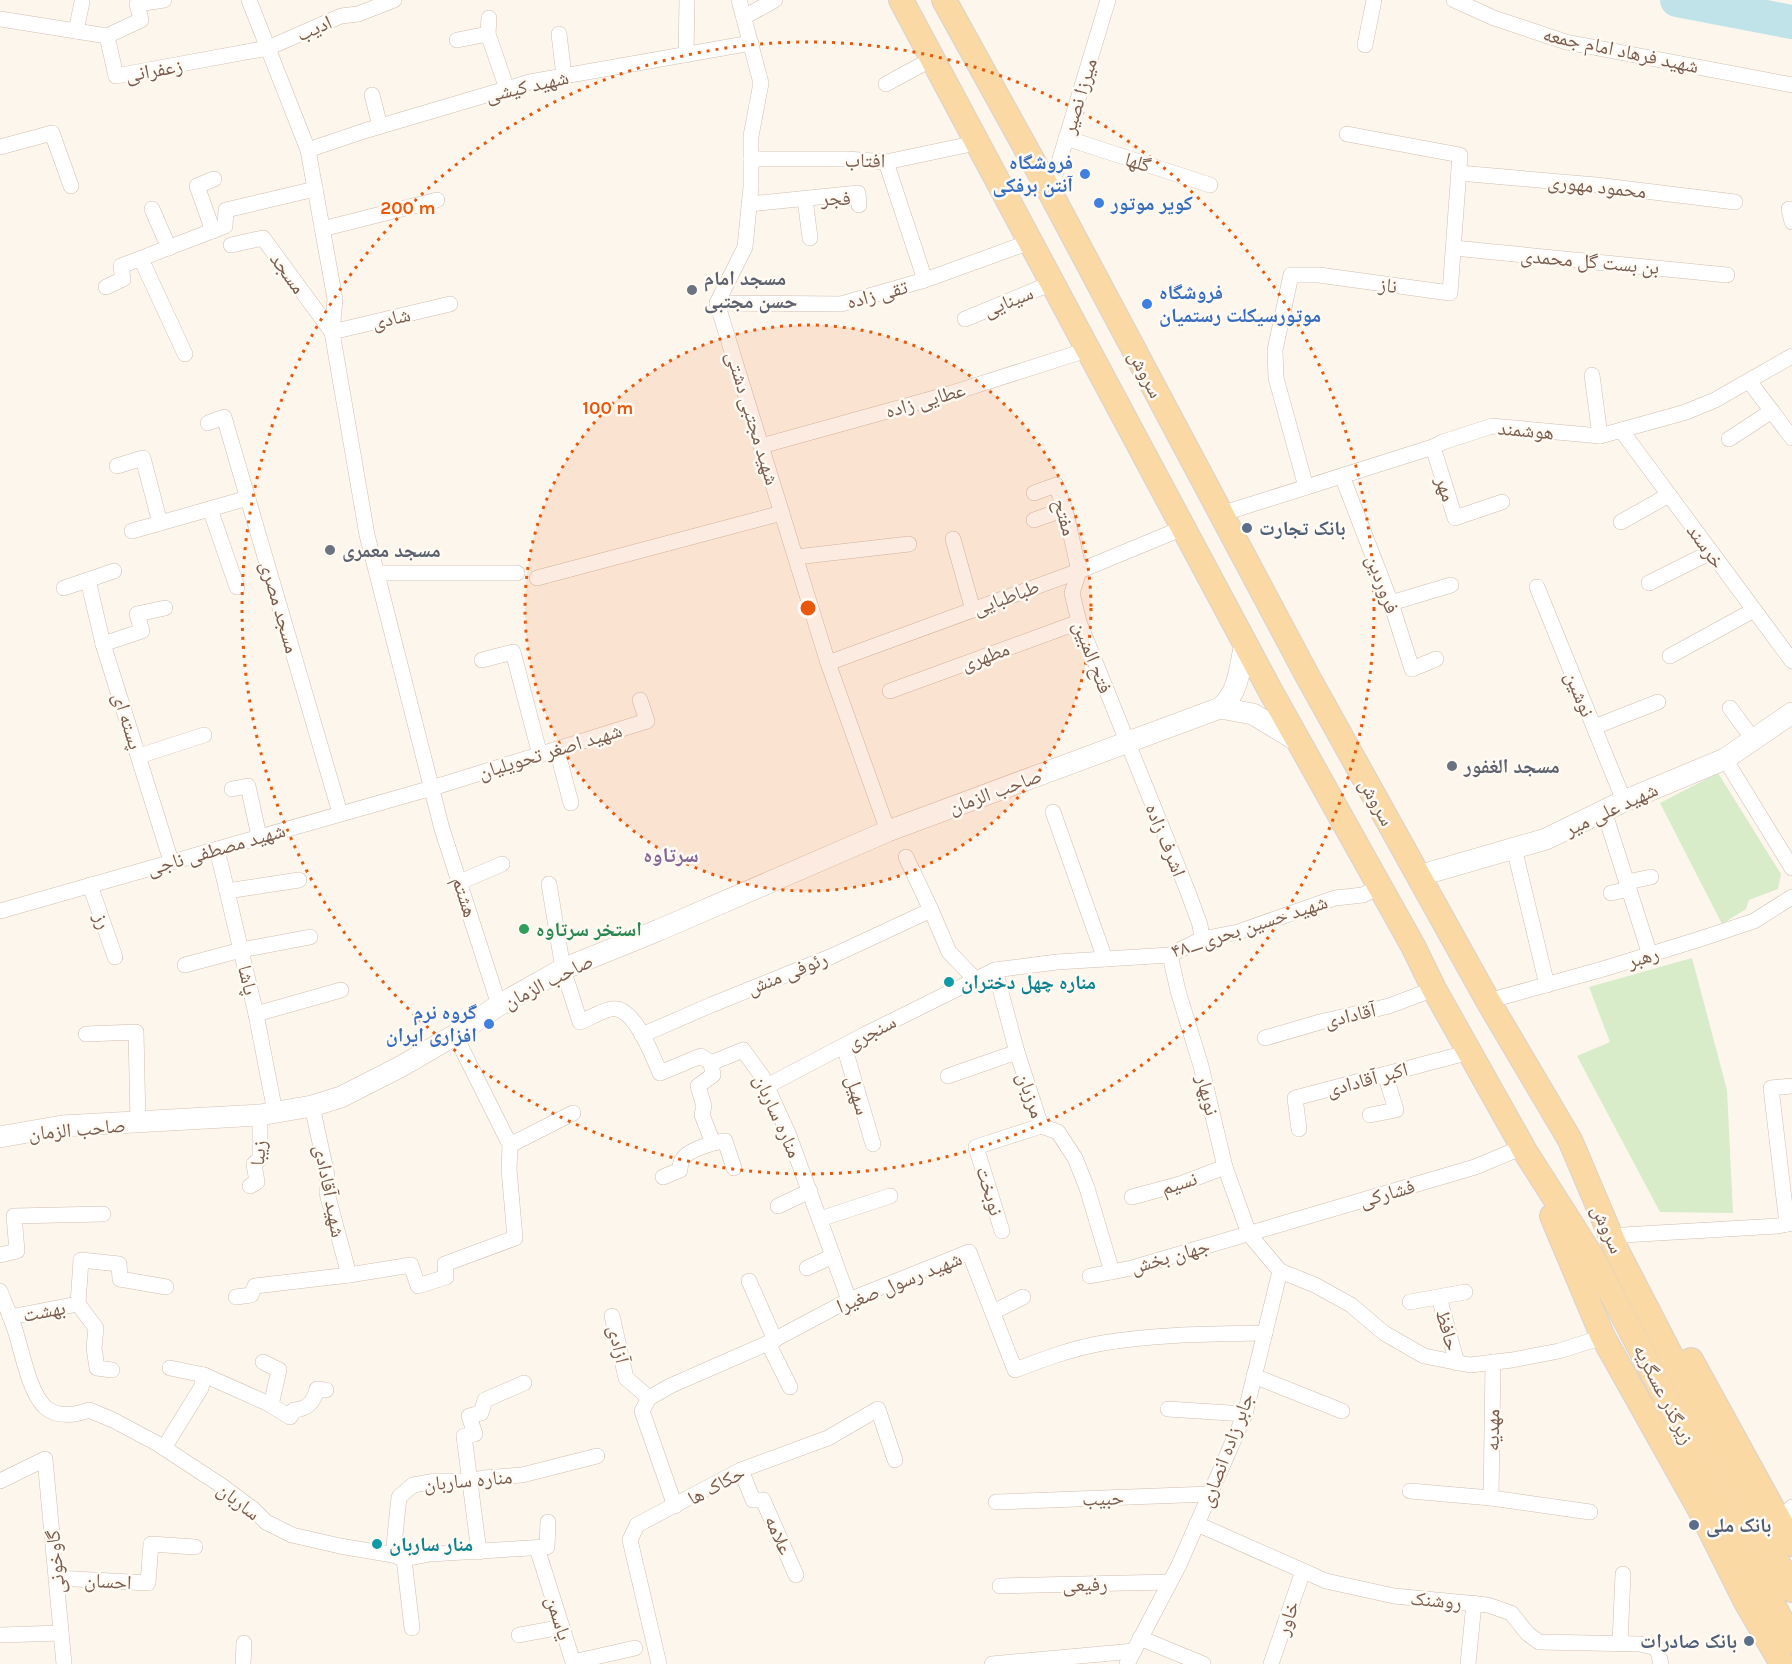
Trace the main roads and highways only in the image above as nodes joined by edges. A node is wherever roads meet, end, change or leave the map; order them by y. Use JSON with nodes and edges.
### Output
{"nodes":[{"id":1,"x":899,"y":0,"type":"edge"},
{"id":2,"x":948,"y":6,"type":"edge"},
{"id":3,"x":1570,"y":1140,"type":"junction"},
{"id":4,"x":1525,"y":1150,"type":"junction"},
{"id":5,"x":1786,"y":1514,"type":"edge"},
{"id":6,"x":1792,"y":1544,"type":"edge"},
{"id":7,"x":1792,"y":1590,"type":"edge"},
{"id":8,"x":1792,"y":1641,"type":"edge"},
{"id":9,"x":1782,"y":1664,"type":"edge"}],
"edges":[{"from":1,"to":4,"type":"main road","name":"سروش"},
{"from":2,"to":3,"type":"main road","name":"سروش"},
{"from":3,"to":5,"type":"main road"},
{"from":3,"to":7,"type":"main road","name":"سروش"},
{"from":4,"to":8,"type":"main road","name":"زیرگذر عسگریه"},
{"from":4,"to":9,"type":"main road"},
{"from":5,"to":6,"type":"main road"}]}
